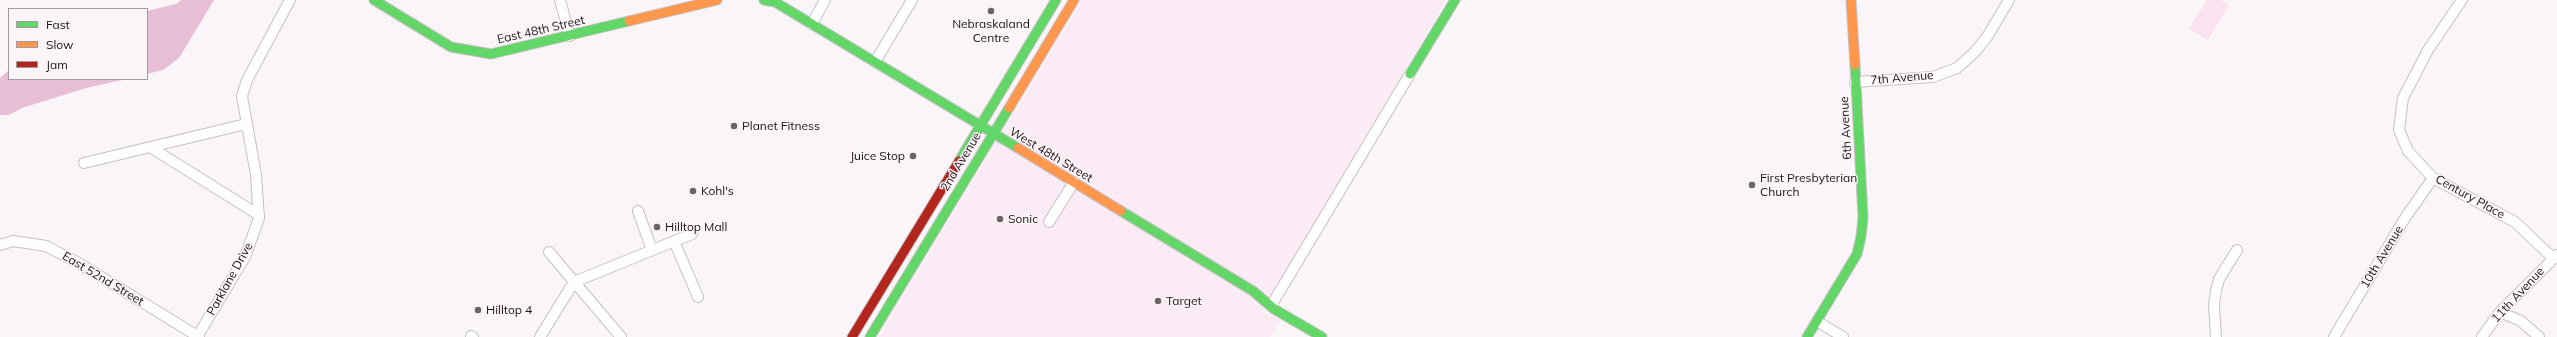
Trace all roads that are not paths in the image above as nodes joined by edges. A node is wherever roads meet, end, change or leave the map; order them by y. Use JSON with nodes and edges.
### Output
{"nodes":[{"id":1,"x":290,"y":0,"type":"edge"},
{"id":2,"x":374,"y":0,"type":"edge"},
{"id":3,"x":560,"y":0,"type":"edge"},
{"id":4,"x":717,"y":0,"type":"edge"},
{"id":5,"x":764,"y":0,"type":"edge"},
{"id":6,"x":825,"y":0,"type":"edge"},
{"id":7,"x":912,"y":0,"type":"edge"},
{"id":8,"x":1056,"y":0,"type":"edge"},
{"id":9,"x":1074,"y":0,"type":"edge"},
{"id":10,"x":1455,"y":0,"type":"edge"},
{"id":11,"x":1851,"y":0,"type":"edge"},
{"id":12,"x":2009,"y":0,"type":"edge"},
{"id":13,"x":2462,"y":0,"type":"edge"},
{"id":14,"x":699,"y":2,"type":"edge"},
{"id":15,"x":812,"y":24,"type":"junction"},
{"id":16,"x":570,"y":36,"type":"junction"},
{"id":17,"x":875,"y":62,"type":"junction"},
{"id":18,"x":1410,"y":74,"type":"joint"},
{"id":19,"x":1855,"y":82,"type":"junction"},
{"id":20,"x":246,"y":124,"type":"junction"},
{"id":21,"x":981,"y":127,"type":"junction"},
{"id":22,"x":993,"y":134,"type":"junction"},
{"id":23,"x":150,"y":147,"type":"junction"},
{"id":24,"x":84,"y":163,"type":"dead end"},
{"id":25,"x":2433,"y":178,"type":"junction"},
{"id":26,"x":1074,"y":182,"type":"junction"},
{"id":27,"x":638,"y":211,"type":"dead end"},
{"id":28,"x":259,"y":215,"type":"junction"},
{"id":29,"x":1049,"y":222,"type":"dead end"},
{"id":30,"x":692,"y":234,"type":"dead end"},
{"id":31,"x":674,"y":241,"type":"junction"},
{"id":32,"x":0,"y":245,"type":"edge"},
{"id":33,"x":652,"y":250,"type":"junction"},
{"id":34,"x":2237,"y":250,"type":"dead end"},
{"id":35,"x":549,"y":252,"type":"dead end"},
{"id":36,"x":2555,"y":256,"type":"edge"},
{"id":37,"x":574,"y":282,"type":"junction"},
{"id":38,"x":698,"y":297,"type":"dead end"},
{"id":39,"x":1270,"y":306,"type":"junction"},
{"id":40,"x":2500,"y":312,"type":"junction"},
{"id":41,"x":1817,"y":321,"type":"junction"},
{"id":42,"x":198,"y":337,"type":"edge"},
{"id":43,"x":540,"y":337,"type":"edge"},
{"id":44,"x":621,"y":337,"type":"edge"},
{"id":45,"x":852,"y":337,"type":"edge"},
{"id":46,"x":870,"y":337,"type":"edge"},
{"id":47,"x":1322,"y":337,"type":"edge"},
{"id":48,"x":1807,"y":337,"type":"edge"},
{"id":49,"x":1843,"y":337,"type":"edge"},
{"id":50,"x":2216,"y":337,"type":"edge"},
{"id":51,"x":2334,"y":337,"type":"edge"},
{"id":52,"x":2482,"y":337,"type":"edge"},
{"id":53,"x":2539,"y":337,"type":"edge"}],
"edges":[{"from":1,"to":20,"type":"street","name":"Parklane Drive"},
{"from":2,"to":16,"type":"street","name":"East 48th Street"},
{"from":3,"to":16,"type":"street"},
{"from":4,"to":14,"type":"street"},
{"from":5,"to":15,"type":"street","name":"West 48th Street"},
{"from":6,"to":15,"type":"street"},
{"from":7,"to":17,"type":"street"},
{"from":8,"to":21,"type":"street","name":"2nd Avenue"},
{"from":9,"to":22,"type":"street","name":"2nd Avenue"},
{"from":10,"to":18,"type":"street"},
{"from":11,"to":19,"type":"street","name":"6th Avenue"},
{"from":12,"to":19,"type":"street","name":"7th Avenue"},
{"from":13,"to":25,"type":"street","name":"Century Place"},
{"from":14,"to":16,"type":"street","name":"East 48th Street"},
{"from":15,"to":17,"type":"street","name":"West 48th Street"},
{"from":17,"to":21,"type":"street","name":"West 48th Street"},
{"from":18,"to":39,"type":"street"},
{"from":19,"to":41,"type":"street","name":"6th Avenue"},
{"from":20,"to":23,"type":"street"},
{"from":20,"to":28,"type":"street","name":"Parklane Drive"},
{"from":21,"to":22,"type":"street","name":"West 48th Street"},
{"from":21,"to":45,"type":"street","name":"2nd Avenue"},
{"from":22,"to":26,"type":"street","name":"West 48th Street"},
{"from":22,"to":46,"type":"street","name":"2nd Avenue"},
{"from":23,"to":24,"type":"street"},
{"from":23,"to":28,"type":"street"},
{"from":25,"to":36,"type":"street","name":"Century Place"},
{"from":25,"to":51,"type":"street","name":"10th Avenue"},
{"from":26,"to":29,"type":"street"},
{"from":26,"to":39,"type":"street","name":"West 48th Street"},
{"from":27,"to":33,"type":"street"},
{"from":28,"to":42,"type":"street","name":"Parklane Drive"},
{"from":30,"to":31,"type":"street"},
{"from":31,"to":33,"type":"street"},
{"from":31,"to":38,"type":"street"},
{"from":32,"to":42,"type":"street","name":"East 52nd Street"},
{"from":33,"to":37,"type":"street"},
{"from":34,"to":50,"type":"street"},
{"from":35,"to":37,"type":"street"},
{"from":36,"to":40,"type":"street","name":"11th Avenue"},
{"from":37,"to":43,"type":"street"},
{"from":37,"to":44,"type":"street"},
{"from":39,"to":47,"type":"street","name":"West 48th Street"},
{"from":40,"to":52,"type":"street","name":"11th Avenue"},
{"from":40,"to":53,"type":"street"},
{"from":41,"to":48,"type":"street","name":"6th Avenue"},
{"from":41,"to":49,"type":"street"}]}
